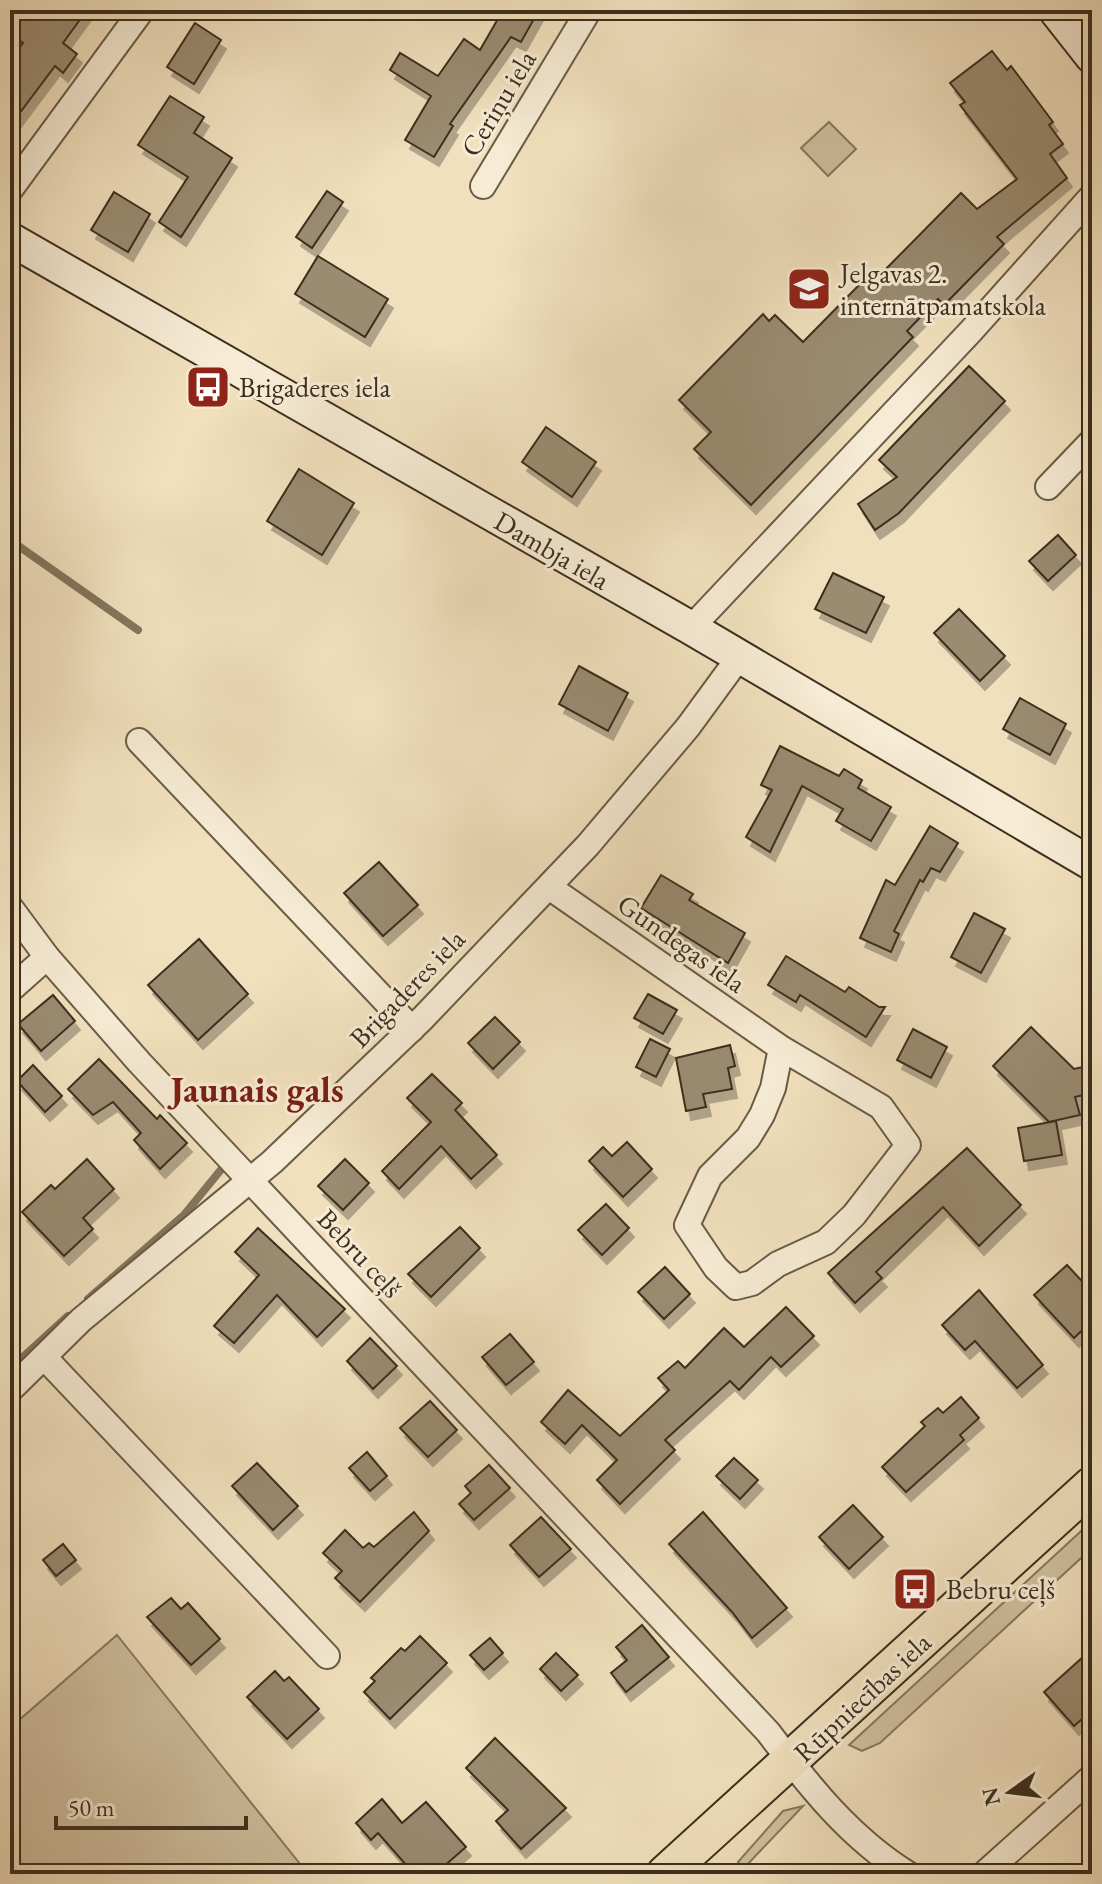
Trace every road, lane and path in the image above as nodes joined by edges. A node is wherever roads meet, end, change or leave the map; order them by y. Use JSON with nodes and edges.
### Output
{"nodes":[{"id":1,"x":142,"y":10,"type":"edge"},
{"id":2,"x":589,"y":10,"type":"edge"},
{"id":3,"x":1055,"y":10,"type":"edge"},
{"id":4,"x":1088,"y":42,"type":"edge"},
{"id":5,"x":483,"y":186,"type":"dead end"},
{"id":6,"x":10,"y":190,"type":"edge"},
{"id":7,"x":1092,"y":196,"type":"edge"},
{"id":8,"x":10,"y":239,"type":"edge"},
{"id":9,"x":1092,"y":441,"type":"edge"},
{"id":10,"x":1048,"y":487,"type":"dead end"},
{"id":11,"x":691,"y":628,"type":"junction"},
{"id":12,"x":740,"y":656,"type":"junction"},
{"id":13,"x":139,"y":741,"type":"dead end"},
{"id":14,"x":1092,"y":864,"type":"edge"},
{"id":15,"x":549,"y":887,"type":"junction"},
{"id":16,"x":10,"y":907,"type":"edge"},
{"id":17,"x":47,"y":957,"type":"junction"},
{"id":18,"x":10,"y":990,"type":"edge"},
{"id":19,"x":412,"y":1029,"type":"junction"},
{"id":20,"x":781,"y":1048,"type":"junction"},
{"id":21,"x":250,"y":1179,"type":"junction"},
{"id":22,"x":44,"y":1357,"type":"junction"},
{"id":23,"x":10,"y":1390,"type":"edge"},
{"id":24,"x":1092,"y":1485,"type":"edge"},
{"id":25,"x":327,"y":1656,"type":"dead end"},
{"id":26,"x":791,"y":1763,"type":"junction"},
{"id":27,"x":1092,"y":1777,"type":"edge"},
{"id":28,"x":665,"y":1874,"type":"edge"},
{"id":29,"x":908,"y":1874,"type":"edge"},
{"id":30,"x":984,"y":1874,"type":"edge"}],
"edges":[{"from":1,"to":6,"type":"street"},
{"from":2,"to":5,"type":"street","name":"Ceriņu iela"},
{"from":3,"to":4,"type":"street"},
{"from":7,"to":11,"type":"street"},
{"from":8,"to":11,"type":"street","name":"Dambja iela"},
{"from":9,"to":10,"type":"street"},
{"from":11,"to":12,"type":"street","name":"Dambja iela"},
{"from":12,"to":14,"type":"street","name":"Dambja iela"},
{"from":12,"to":15,"type":"street","name":"Brigaderes iela"},
{"from":13,"to":19,"type":"street"},
{"from":15,"to":19,"type":"street","name":"Brigaderes iela"},
{"from":15,"to":20,"type":"street","name":"Gundegas iela"},
{"from":16,"to":17,"type":"street","name":"Bebru ceļš"},
{"from":17,"to":18,"type":"street"},
{"from":17,"to":21,"type":"street","name":"Bebru ceļš"},
{"from":19,"to":21,"type":"street","name":"Brigaderes iela"},
{"from":20,"to":20,"type":"street","name":"Gundegas iela"},
{"from":21,"to":22,"type":"street","name":"Brigaderes iela"},
{"from":21,"to":26,"type":"street","name":"Bebru ceļš"},
{"from":22,"to":23,"type":"street","name":"Brigaderes iela"},
{"from":22,"to":25,"type":"street"},
{"from":24,"to":26,"type":"main road","name":"Rūpniecības iela"},
{"from":26,"to":28,"type":"main road","name":"Rūpniecības iela"},
{"from":26,"to":29,"type":"street","name":"Bebru ceļš"},
{"from":27,"to":30,"type":"street"}]}
